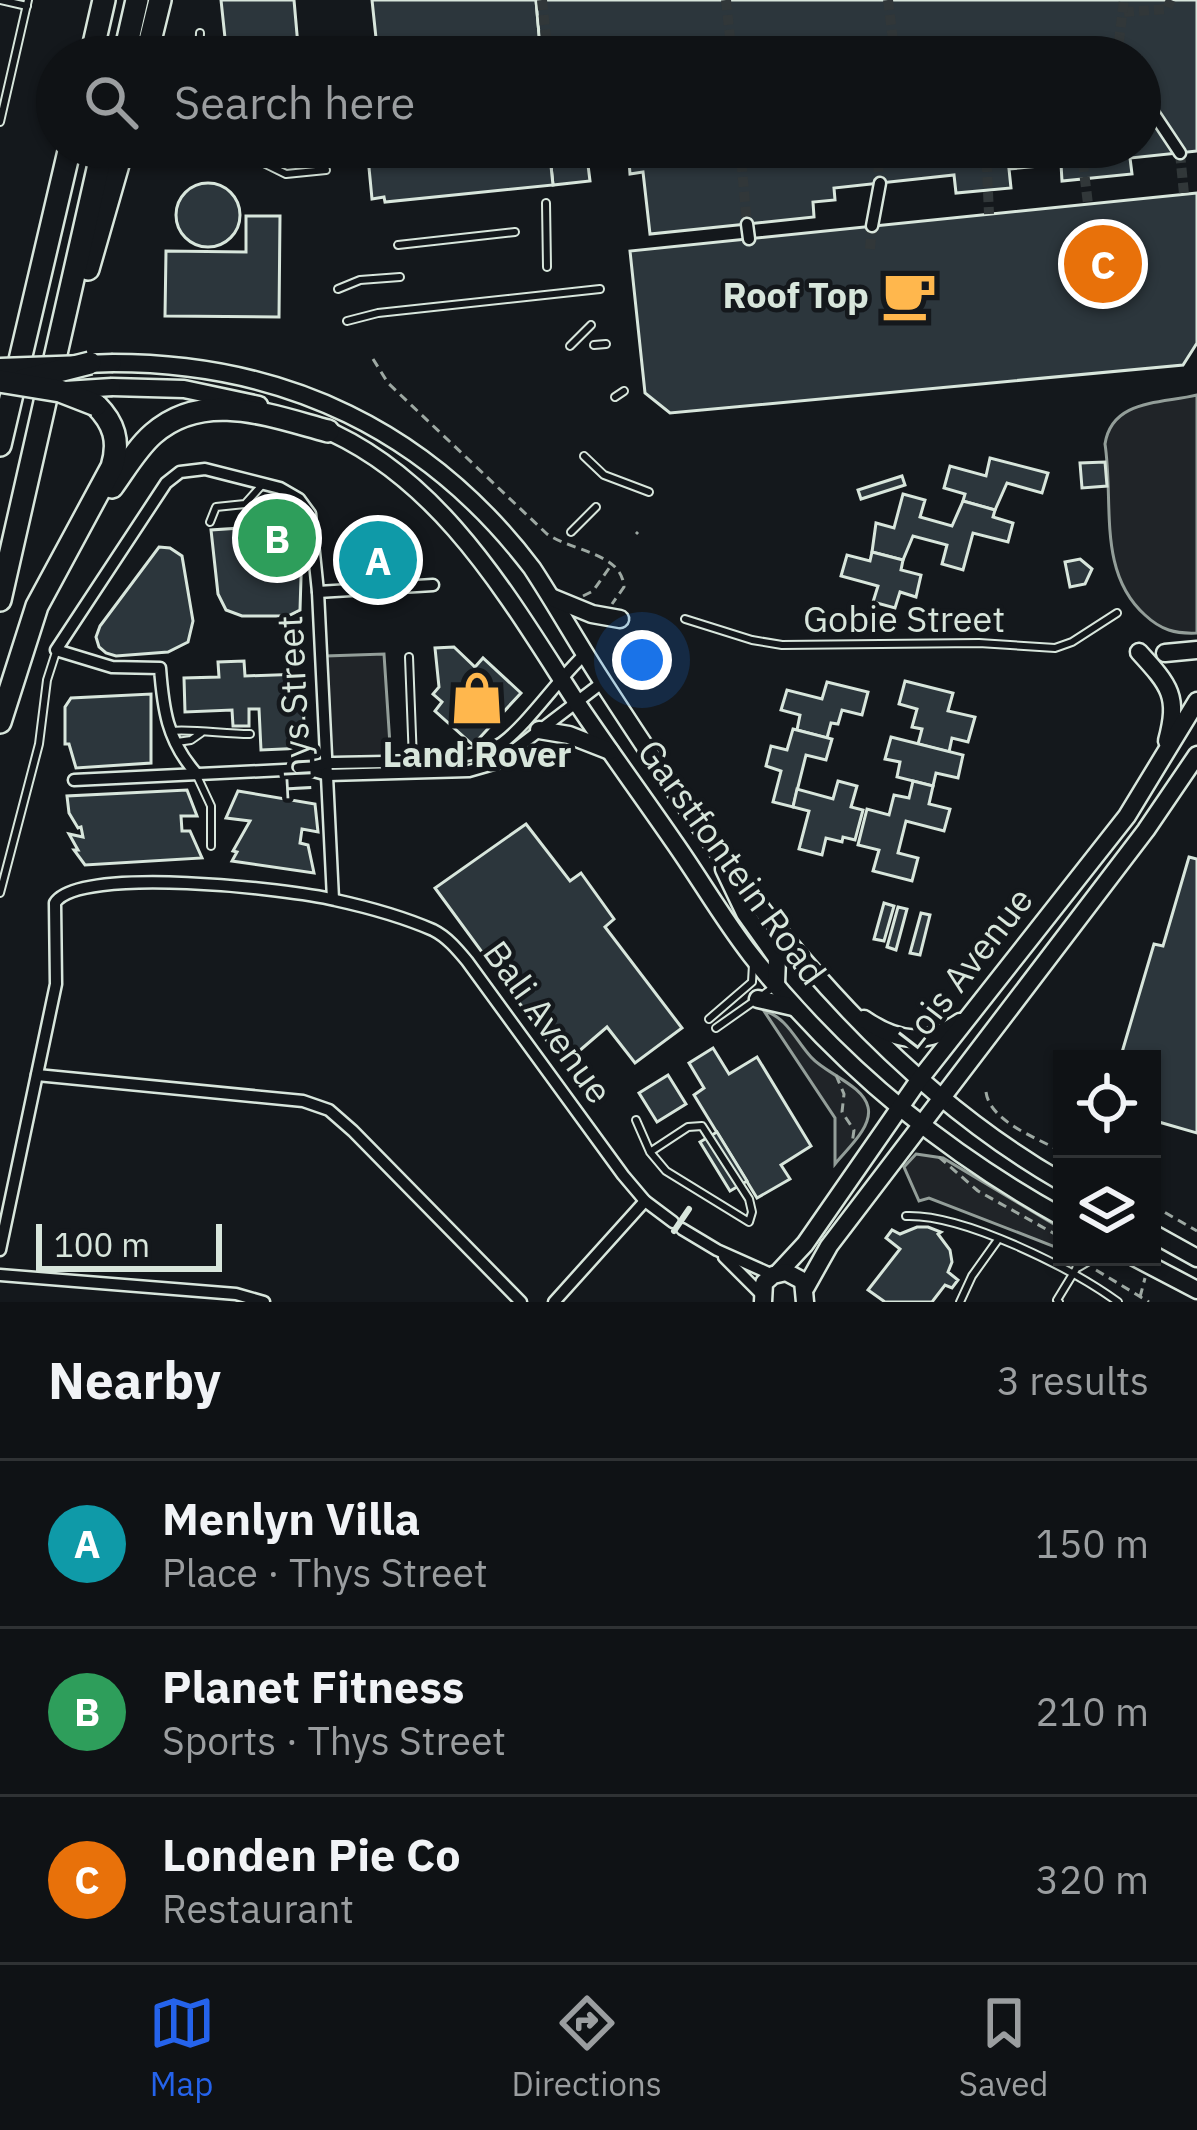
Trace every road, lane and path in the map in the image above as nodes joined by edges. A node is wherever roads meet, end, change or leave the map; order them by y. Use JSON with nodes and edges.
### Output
{"nodes":[{"id":1,"x":0,"y":0,"type":"edge"},
{"id":2,"x":92,"y":0,"type":"edge"},
{"id":3,"x":104,"y":0,"type":"edge"},
{"id":4,"x":137,"y":0,"type":"edge"},
{"id":5,"x":160,"y":0,"type":"edge"},
{"id":6,"x":28,"y":3,"type":"edge"},
{"id":7,"x":200,"y":33,"type":"dead end"},
{"id":8,"x":90,"y":36,"type":"edge"},
{"id":9,"x":95,"y":36,"type":"edge"},
{"id":10,"x":129,"y":36,"type":"edge"},
{"id":11,"x":151,"y":36,"type":"edge"},
{"id":12,"x":200,"y":36,"type":"edge"},
{"id":13,"x":0,"y":122,"type":"edge"},
{"id":14,"x":1161,"y":124,"type":"edge"},
{"id":15,"x":1180,"y":153,"type":"tunnel mouth"},
{"id":16,"x":65,"y":168,"type":"edge"},
{"id":17,"x":98,"y":168,"type":"edge"},
{"id":18,"x":117,"y":168,"type":"edge"},
{"id":19,"x":274,"y":168,"type":"edge"},
{"id":20,"x":326,"y":170,"type":"dead end"},
{"id":21,"x":880,"y":183,"type":"tunnel mouth"},
{"id":22,"x":546,"y":203,"type":"dead end"},
{"id":23,"x":747,"y":224,"type":"tunnel mouth"},
{"id":24,"x":872,"y":226,"type":"tunnel mouth"},
{"id":25,"x":514,"y":232,"type":"dead end"},
{"id":26,"x":749,"y":239,"type":"dead end"},
{"id":27,"x":398,"y":245,"type":"dead end"},
{"id":28,"x":547,"y":268,"type":"dead end"},
{"id":29,"x":400,"y":278,"type":"dead end"},
{"id":30,"x":600,"y":289,"type":"dead end"},
{"id":31,"x":338,"y":290,"type":"dead end"},
{"id":32,"x":347,"y":321,"type":"dead end"},
{"id":33,"x":592,"y":325,"type":"dead end"},
{"id":34,"x":60,"y":336,"type":"junction"},
{"id":35,"x":606,"y":344,"type":"dead end"},
{"id":36,"x":594,"y":345,"type":"dead end"},
{"id":37,"x":569,"y":346,"type":"dead end"},
{"id":38,"x":373,"y":359,"type":"dead end"},
{"id":39,"x":90,"y":363,"type":"joint"},
{"id":40,"x":3,"y":382,"type":"edge"},
{"id":41,"x":624,"y":391,"type":"dead end"},
{"id":42,"x":104,"y":396,"type":"junction"},
{"id":43,"x":615,"y":397,"type":"dead end"},
{"id":44,"x":328,"y":431,"type":"junction"},
{"id":45,"x":0,"y":445,"type":"edge"},
{"id":46,"x":584,"y":456,"type":"dead end"},
{"id":47,"x":263,"y":484,"type":"junction"},
{"id":48,"x":649,"y":491,"type":"dead end"},
{"id":49,"x":596,"y":508,"type":"dead end"},
{"id":50,"x":210,"y":522,"type":"dead end"},
{"id":51,"x":572,"y":532,"type":"dead end"},
{"id":52,"x":68,"y":546,"type":"junction"},
{"id":53,"x":613,"y":563,"type":"junction"},
{"id":54,"x":433,"y":585,"type":"dead end"},
{"id":55,"x":318,"y":592,"type":"junction"},
{"id":56,"x":552,"y":598,"type":"junction"},
{"id":57,"x":0,"y":600,"type":"edge"},
{"id":58,"x":585,"y":602,"type":"dead end"},
{"id":59,"x":602,"y":607,"type":"dead end"},
{"id":60,"x":1117,"y":613,"type":"dead end"},
{"id":61,"x":620,"y":619,"type":"dead end"},
{"id":62,"x":685,"y":619,"type":"dead end"},
{"id":63,"x":56,"y":650,"type":"junction"},
{"id":64,"x":1197,"y":650,"type":"edge"},
{"id":65,"x":1139,"y":652,"type":"dead end"},
{"id":66,"x":1165,"y":653,"type":"dead end"},
{"id":67,"x":585,"y":654,"type":"junction"},
{"id":68,"x":409,"y":657,"type":"dead end"},
{"id":69,"x":560,"y":676,"type":"junction"},
{"id":70,"x":603,"y":682,"type":"junction"},
{"id":71,"x":1197,"y":701,"type":"edge"},
{"id":72,"x":577,"y":703,"type":"junction"},
{"id":73,"x":0,"y":722,"type":"edge"},
{"id":74,"x":539,"y":730,"type":"junction"},
{"id":75,"x":250,"y":734,"type":"dead end"},
{"id":76,"x":171,"y":737,"type":"junction"},
{"id":77,"x":611,"y":751,"type":"junction"},
{"id":78,"x":1197,"y":754,"type":"edge"},
{"id":79,"x":1160,"y":765,"type":"junction"},
{"id":80,"x":413,"y":766,"type":"junction"},
{"id":81,"x":327,"y":769,"type":"junction"},
{"id":82,"x":195,"y":772,"type":"junction"},
{"id":83,"x":74,"y":780,"type":"dead end"},
{"id":84,"x":211,"y":846,"type":"dead end"},
{"id":85,"x":717,"y":851,"type":"junction"},
{"id":86,"x":0,"y":893,"type":"edge"},
{"id":87,"x":333,"y":899,"type":"junction"},
{"id":88,"x":753,"y":957,"type":"junction"},
{"id":89,"x":776,"y":985,"type":"junction"},
{"id":90,"x":758,"y":999,"type":"junction"},
{"id":91,"x":838,"y":1001,"type":"junction"},
{"id":92,"x":794,"y":1007,"type":"junction"},
{"id":93,"x":972,"y":1014,"type":"junction"},
{"id":94,"x":709,"y":1019,"type":"dead end"},
{"id":95,"x":716,"y":1028,"type":"dead end"},
{"id":96,"x":37,"y":1075,"type":"junction"},
{"id":97,"x":836,"y":1076,"type":"dead end"},
{"id":98,"x":919,"y":1080,"type":"junction"},
{"id":99,"x":986,"y":1092,"type":"dead end"},
{"id":100,"x":942,"y":1097,"type":"junction"},
{"id":101,"x":899,"y":1108,"type":"junction"},
{"id":102,"x":636,"y":1120,"type":"dead end"},
{"id":103,"x":920,"y":1126,"type":"junction"},
{"id":104,"x":852,"y":1144,"type":"dead end"},
{"id":105,"x":1053,"y":1147,"type":"edge"},
{"id":106,"x":650,"y":1152,"type":"junction"},
{"id":107,"x":934,"y":1152,"type":"dead end"},
{"id":108,"x":1053,"y":1177,"type":"edge"},
{"id":109,"x":645,"y":1201,"type":"junction"},
{"id":110,"x":1161,"y":1209,"type":"edge"},
{"id":111,"x":1053,"y":1213,"type":"edge"},
{"id":112,"x":906,"y":1216,"type":"dead end"},
{"id":113,"x":1197,"y":1231,"type":"edge"},
{"id":114,"x":1053,"y":1233,"type":"edge"},
{"id":115,"x":1161,"y":1238,"type":"edge"},
{"id":116,"x":998,"y":1241,"type":"junction"},
{"id":117,"x":0,"y":1250,"type":"edge"},
{"id":118,"x":724,"y":1255,"type":"junction"},
{"id":119,"x":1197,"y":1258,"type":"edge"},
{"id":120,"x":1076,"y":1266,"type":"edge"},
{"id":121,"x":1082,"y":1266,"type":"edge"},
{"id":122,"x":1096,"y":1266,"type":"edge"},
{"id":123,"x":1141,"y":1266,"type":"edge"},
{"id":124,"x":1143,"y":1266,"type":"edge"},
{"id":125,"x":1075,"y":1271,"type":"junction"},
{"id":126,"x":776,"y":1274,"type":"junction"},
{"id":127,"x":0,"y":1275,"type":"edge"},
{"id":128,"x":1197,"y":1290,"type":"edge"},
{"id":129,"x":807,"y":1297,"type":"edge"},
{"id":130,"x":1140,"y":1297,"type":"junction"},
{"id":131,"x":762,"y":1298,"type":"edge"},
{"id":132,"x":264,"y":1302,"type":"edge"},
{"id":133,"x":521,"y":1302,"type":"edge"},
{"id":134,"x":554,"y":1302,"type":"edge"},
{"id":135,"x":959,"y":1302,"type":"edge"},
{"id":136,"x":1059,"y":1302,"type":"edge"},
{"id":137,"x":1118,"y":1302,"type":"edge"},
{"id":138,"x":1149,"y":1302,"type":"edge"}],
"edges":[{"from":1,"to":6,"type":"lane"},
{"from":2,"to":8,"type":"highway"},
{"from":3,"to":9,"type":"highway"},
{"from":4,"to":10,"type":"highway"},
{"from":5,"to":11,"type":"highway"},
{"from":6,"to":13,"type":"lane"},
{"from":7,"to":12,"type":"lane"},
{"from":14,"to":15,"type":"street"},
{"from":16,"to":45,"type":"highway"},
{"from":17,"to":34,"type":"highway"},
{"from":18,"to":34,"type":"highway"},
{"from":19,"to":20,"type":"lane"},
{"from":21,"to":24,"type":"street"},
{"from":22,"to":28,"type":"lane"},
{"from":23,"to":26,"type":"street"},
{"from":25,"to":27,"type":"lane"},
{"from":29,"to":31,"type":"lane"},
{"from":30,"to":32,"type":"lane"},
{"from":33,"to":37,"type":"lane"},
{"from":34,"to":57,"type":"highway"},
{"from":35,"to":36,"type":"lane"},
{"from":38,"to":53,"type":"path"},
{"from":39,"to":40,"type":"highway","bridge":true},
{"from":39,"to":56,"type":"main road","name":"Garstfontein Road","bridge":true},
{"from":40,"to":42,"type":"highway","bridge":true},
{"from":41,"to":43,"type":"lane"},
{"from":42,"to":44,"type":"main road","name":"Garstfontein Road"},
{"from":42,"to":52,"type":"highway"},
{"from":44,"to":52,"type":"highway"},
{"from":44,"to":69,"type":"main road","name":"Garstfontein Road"},
{"from":46,"to":48,"type":"lane"},
{"from":47,"to":50,"type":"lane"},
{"from":47,"to":55,"type":"street","name":"Thys Street"},
{"from":47,"to":63,"type":"street","name":"Thys Street"},
{"from":49,"to":51,"type":"lane"},
{"from":52,"to":73,"type":"highway"},
{"from":53,"to":58,"type":"path"},
{"from":53,"to":59,"type":"path"},
{"from":54,"to":55,"type":"street"},
{"from":55,"to":81,"type":"street","name":"Thys Street"},
{"from":56,"to":61,"type":"main road"},
{"from":56,"to":67,"type":"main road","name":"Garstfontein Road"},
{"from":60,"to":62,"type":"lane","name":"Gobie Street"},
{"from":63,"to":76,"type":"street"},
{"from":63,"to":86,"type":"lane"},
{"from":64,"to":66,"type":"main road"},
{"from":65,"to":79,"type":"main road"},
{"from":67,"to":69,"type":"street"},
{"from":67,"to":70,"type":"main road","name":"Garstfontein Road"},
{"from":68,"to":80,"type":"lane"},
{"from":69,"to":72,"type":"main road","name":"Garstfontein Road"},
{"from":69,"to":80,"type":"street"},
{"from":70,"to":72,"type":"street"},
{"from":70,"to":85,"type":"main road","name":"Garstfontein Road"},
{"from":71,"to":79,"type":"main road","name":"Lois Avenue"},
{"from":72,"to":74,"type":"street"},
{"from":72,"to":77,"type":"main road","name":"Garstfontein Road"},
{"from":74,"to":77,"type":"main road"},
{"from":74,"to":80,"type":"street"},
{"from":75,"to":76,"type":"lane"},
{"from":76,"to":82,"type":"street"},
{"from":77,"to":88,"type":"main road","name":"Garstfontein Road"},
{"from":78,"to":100,"type":"main road","name":"Lois Avenue"},
{"from":79,"to":93,"type":"main road","name":"Lois Avenue"},
{"from":80,"to":81,"type":"street"},
{"from":81,"to":82,"type":"street"},
{"from":81,"to":87,"type":"street","name":"Thys Street"},
{"from":82,"to":83,"type":"street"},
{"from":82,"to":84,"type":"lane"},
{"from":85,"to":89,"type":"main road"},
{"from":85,"to":91,"type":"main road","name":"Garstfontein Road"},
{"from":87,"to":96,"type":"street","name":"Bali Avenue"},
{"from":87,"to":109,"type":"street","name":"Bali Avenue"},
{"from":88,"to":89,"type":"main road","name":"Garstfontein Road"},
{"from":88,"to":94,"type":"lane"},
{"from":89,"to":90,"type":"lane"},
{"from":89,"to":92,"type":"main road","name":"Garstfontein Road"},
{"from":90,"to":92,"type":"main road"},
{"from":90,"to":95,"type":"lane"},
{"from":91,"to":93,"type":"main road"},
{"from":91,"to":98,"type":"main road","name":"Garstfontein Road"},
{"from":92,"to":101,"type":"main road","name":"Garstfontein Road"},
{"from":93,"to":98,"type":"main road","name":"Lois Avenue"},
{"from":96,"to":117,"type":"street"},
{"from":96,"to":133,"type":"street"},
{"from":97,"to":104,"type":"path"},
{"from":98,"to":100,"type":"main road","name":"Garstfontein Road"},
{"from":98,"to":101,"type":"main road","name":"Lois Avenue"},
{"from":99,"to":105,"type":"path"},
{"from":100,"to":103,"type":"main road","name":"Lois Avenue"},
{"from":100,"to":108,"type":"main road","name":"Garstfontein Road"},
{"from":101,"to":103,"type":"main road","name":"Garstfontein Road"},
{"from":101,"to":126,"type":"main road","name":"Lois Avenue"},
{"from":102,"to":106,"type":"lane"},
{"from":103,"to":111,"type":"main road","name":"Garstfontein Road"},
{"from":103,"to":129,"type":"main road","name":"Lois Avenue"},
{"from":106,"to":106,"type":"lane"},
{"from":107,"to":114,"type":"path"},
{"from":109,"to":118,"type":"street","name":"Bali Avenue"},
{"from":109,"to":134,"type":"street"},
{"from":110,"to":113,"type":"path"},
{"from":112,"to":116,"type":"lane"},
{"from":115,"to":119,"type":"main road"},
{"from":116,"to":125,"type":"lane"},
{"from":116,"to":135,"type":"lane"},
{"from":118,"to":126,"type":"street","name":"Bali Avenue"},
{"from":118,"to":131,"type":"street","name":"Bali Avenue"},
{"from":120,"to":125,"type":"lane"},
{"from":121,"to":125,"type":"lane"},
{"from":122,"to":130,"type":"path"},
{"from":123,"to":130,"type":"path"},
{"from":124,"to":128,"type":"main road"},
{"from":125,"to":136,"type":"lane"},
{"from":125,"to":137,"type":"lane"},
{"from":126,"to":129,"type":"main road"},
{"from":126,"to":131,"type":"main road","name":"Lois Avenue"},
{"from":127,"to":132,"type":"street"},
{"from":130,"to":138,"type":"path"}]}
